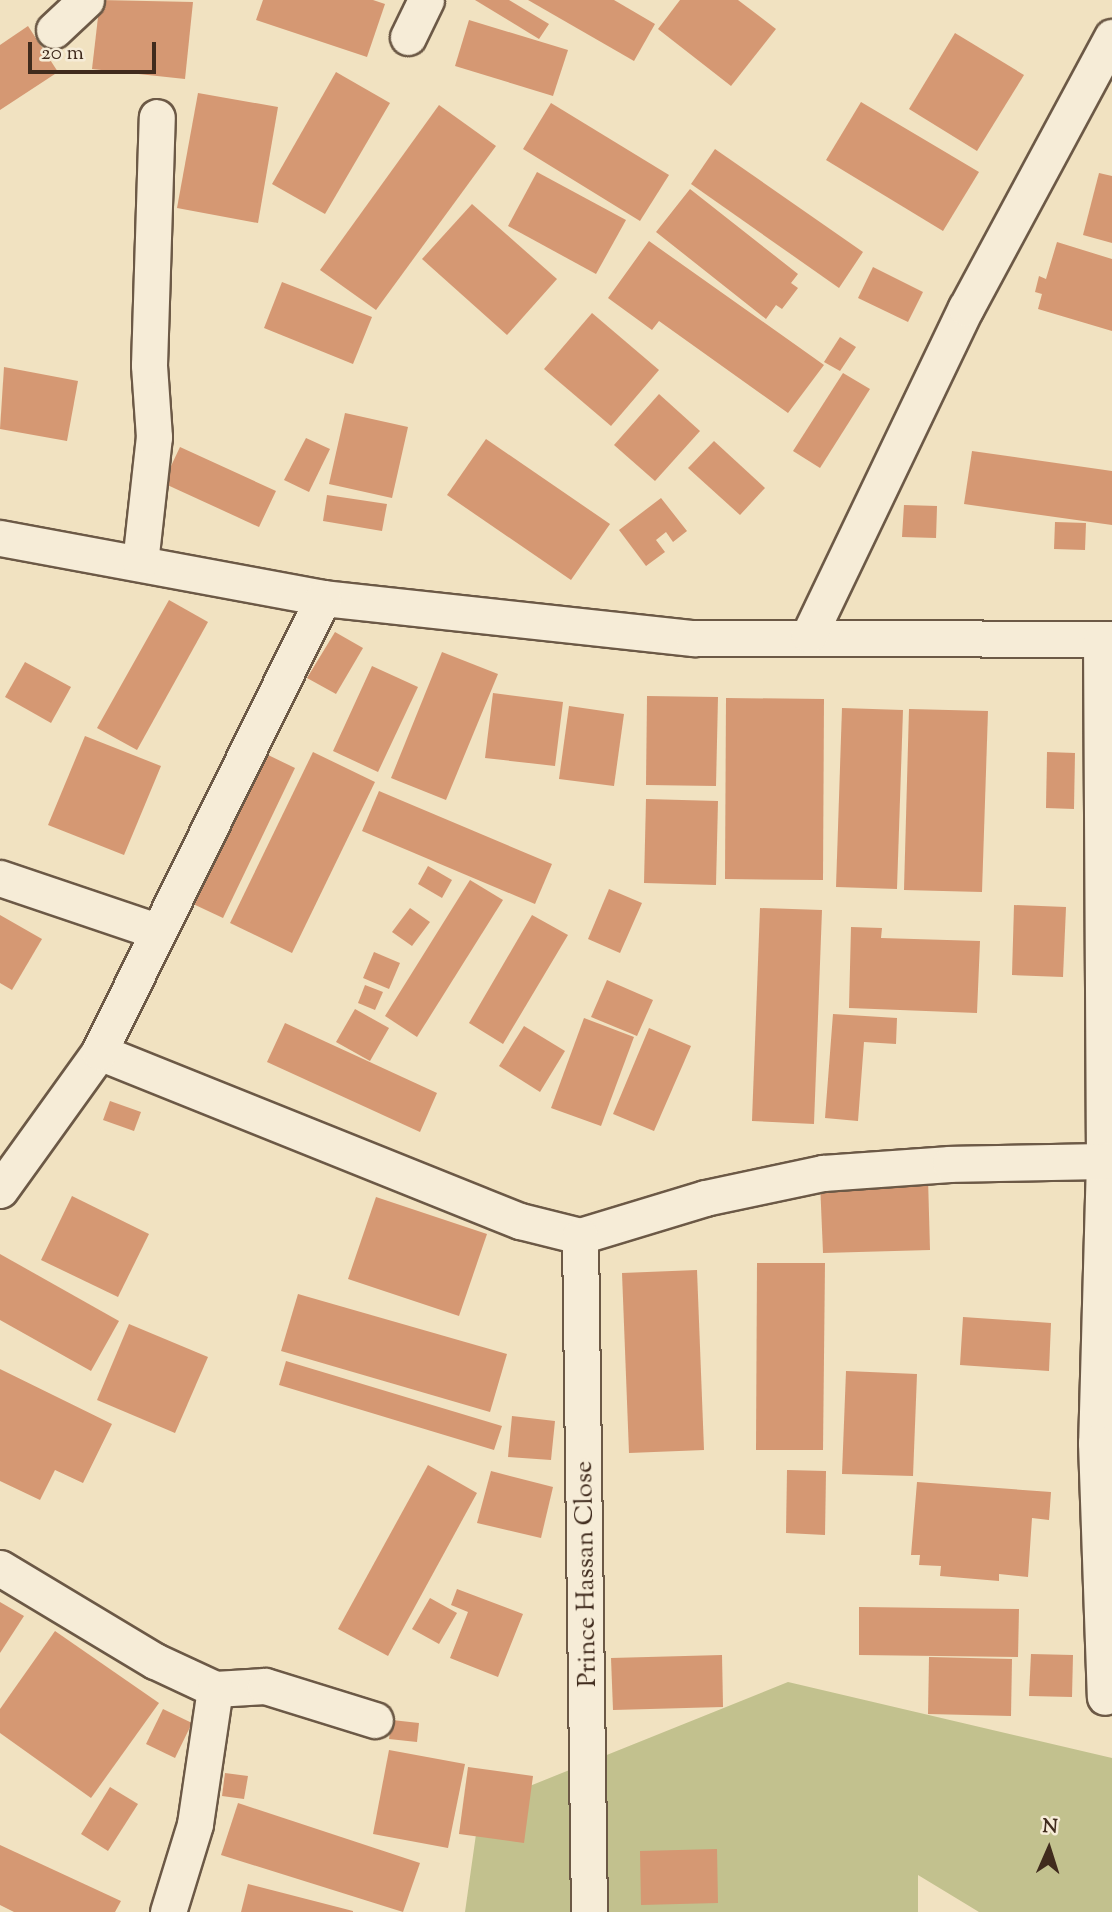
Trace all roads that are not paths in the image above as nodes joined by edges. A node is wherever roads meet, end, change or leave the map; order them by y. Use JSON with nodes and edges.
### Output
{"nodes":[{"id":1,"x":86,"y":0,"type":"edge"},
{"id":2,"x":426,"y":0,"type":"edge"},
{"id":3,"x":54,"y":30,"type":"dead end"},
{"id":4,"x":408,"y":37,"type":"dead end"},
{"id":5,"x":1112,"y":37,"type":"edge"},
{"id":6,"x":157,"y":117,"type":"dead end"},
{"id":7,"x":0,"y":538,"type":"edge"},
{"id":8,"x":141,"y":563,"type":"junction"},
{"id":9,"x":323,"y":598,"type":"junction"},
{"id":10,"x":809,"y":635,"type":"junction"},
{"id":11,"x":1107,"y":639,"type":"edge"},
{"id":12,"x":0,"y":878,"type":"edge"},
{"id":13,"x":157,"y":931,"type":"junction"},
{"id":14,"x":99,"y":1052,"type":"junction"},
{"id":15,"x":1108,"y":1161,"type":"edge"},
{"id":16,"x":0,"y":1190,"type":"edge"},
{"id":17,"x":580,"y":1236,"type":"junction"},
{"id":18,"x":0,"y":1568,"type":"edge"},
{"id":19,"x":215,"y":1689,"type":"junction"},
{"id":20,"x":1105,"y":1697,"type":"dead end"},
{"id":21,"x":375,"y":1720,"type":"dead end"},
{"id":22,"x":168,"y":1912,"type":"edge"},
{"id":23,"x":589,"y":1912,"type":"edge"}],
"edges":[{"from":1,"to":3,"type":"street"},
{"from":2,"to":4,"type":"street"},
{"from":5,"to":10,"type":"street"},
{"from":6,"to":8,"type":"street"},
{"from":7,"to":8,"type":"street"},
{"from":8,"to":9,"type":"street"},
{"from":9,"to":10,"type":"street"},
{"from":9,"to":13,"type":"street"},
{"from":10,"to":11,"type":"street"},
{"from":11,"to":15,"type":"street"},
{"from":12,"to":13,"type":"street"},
{"from":13,"to":14,"type":"street"},
{"from":14,"to":16,"type":"street"},
{"from":14,"to":17,"type":"street"},
{"from":15,"to":17,"type":"street"},
{"from":15,"to":20,"type":"street"},
{"from":17,"to":23,"type":"street","name":"Prince Hassan Close"},
{"from":18,"to":19,"type":"street"},
{"from":19,"to":21,"type":"street"},
{"from":19,"to":22,"type":"street"}]}
